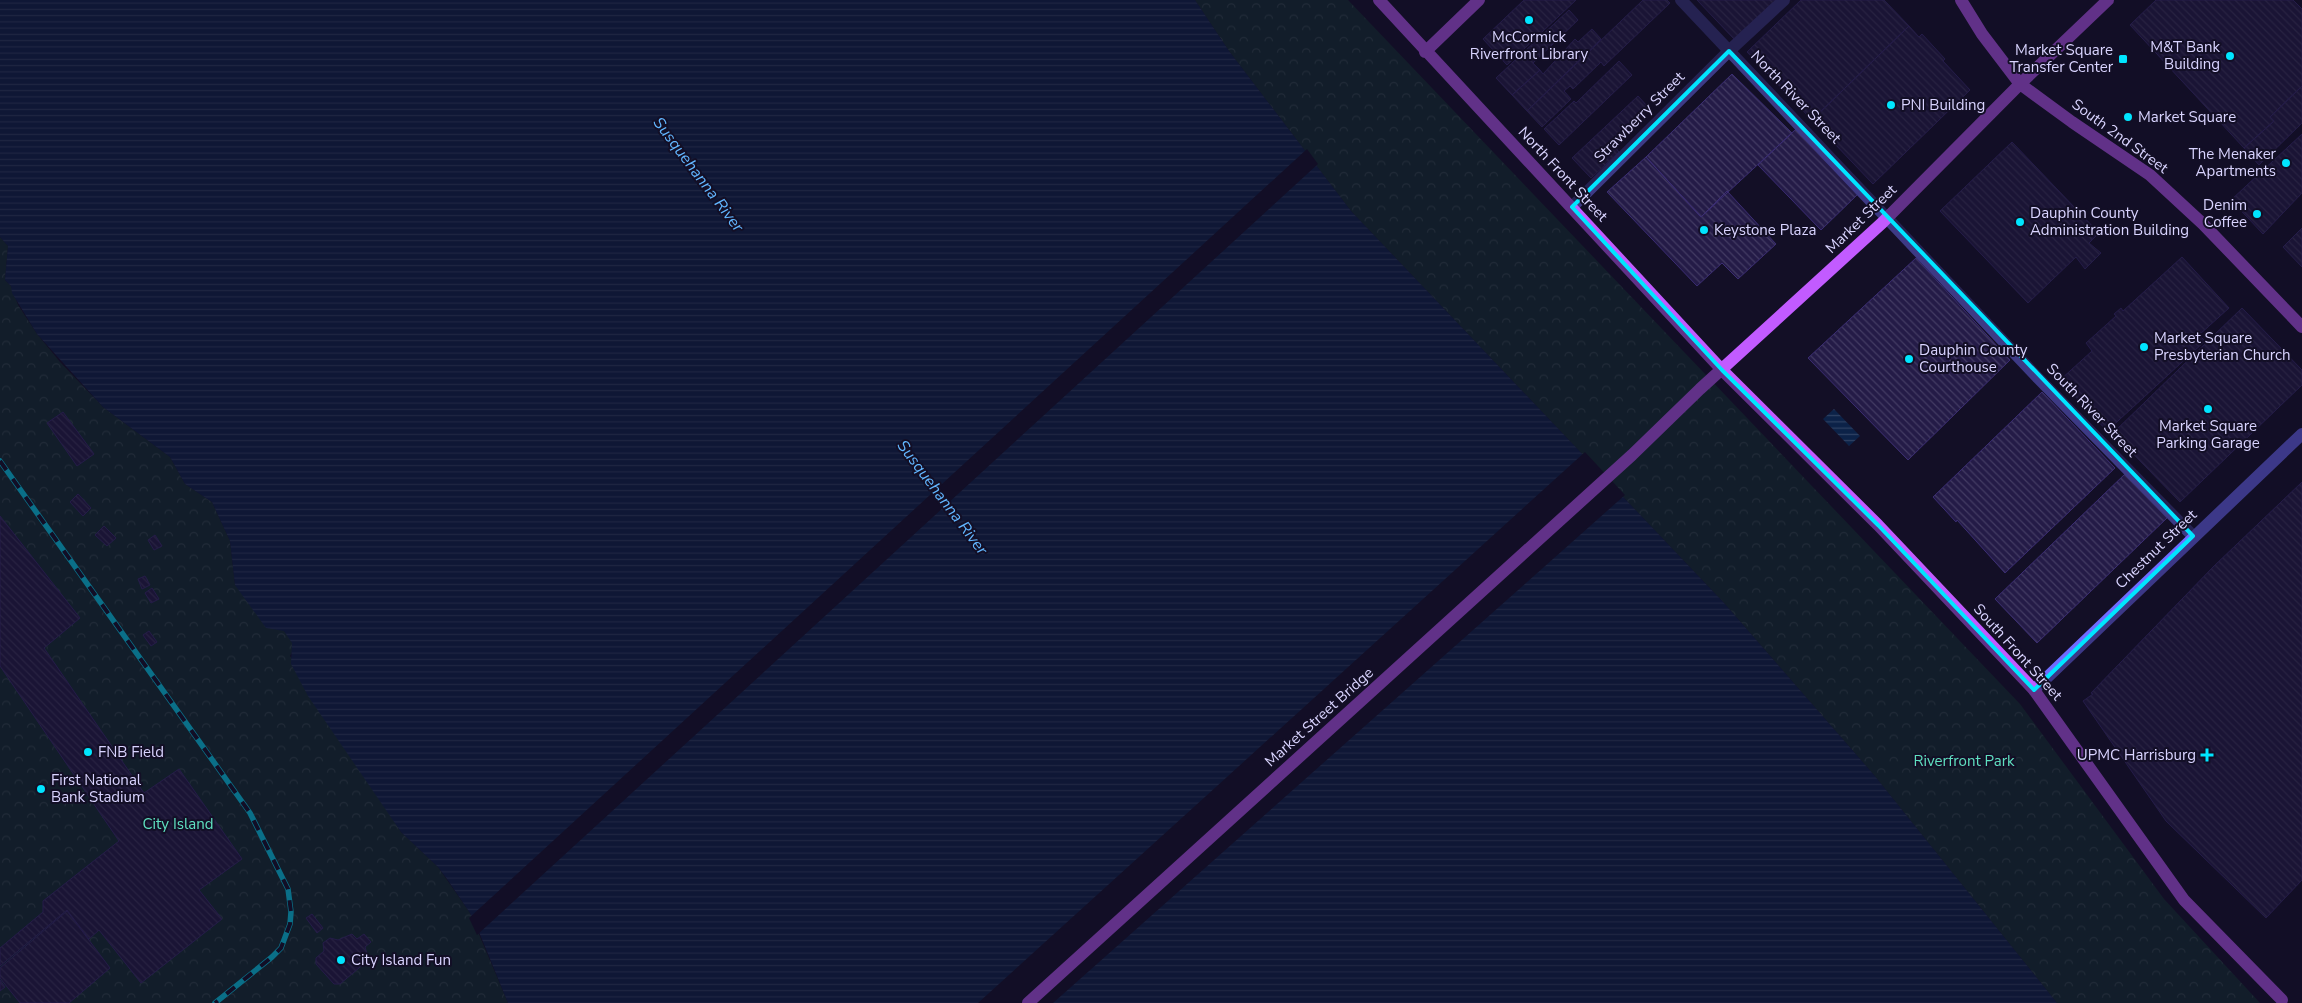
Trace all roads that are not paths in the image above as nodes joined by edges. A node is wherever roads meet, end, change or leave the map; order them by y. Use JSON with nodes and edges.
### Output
{"nodes":[{"id":1,"x":1379,"y":0,"type":"edge"},
{"id":2,"x":1479,"y":0,"type":"edge"},
{"id":3,"x":1681,"y":0,"type":"edge"},
{"id":4,"x":1784,"y":0,"type":"edge"},
{"id":5,"x":1961,"y":0,"type":"edge"},
{"id":6,"x":2108,"y":0,"type":"edge"},
{"id":7,"x":1730,"y":51,"type":"junction"},
{"id":8,"x":1425,"y":52,"type":"junction"},
{"id":9,"x":2020,"y":84,"type":"junction"},
{"id":10,"x":1572,"y":206,"type":"junction"},
{"id":11,"x":1887,"y":217,"type":"junction"},
{"id":12,"x":2302,"y":326,"type":"edge"},
{"id":13,"x":1722,"y":370,"type":"junction"},
{"id":14,"x":2302,"y":434,"type":"edge"},
{"id":15,"x":1632,"y":455,"type":"joint"},
{"id":16,"x":2194,"y":536,"type":"junction"},
{"id":17,"x":2034,"y":690,"type":"junction"},
{"id":18,"x":2282,"y":1000,"type":"dead end"},
{"id":19,"x":1028,"y":1003,"type":"edge"}],
"edges":[{"from":1,"to":8,"type":"main road","name":"North Front Street"},
{"from":2,"to":8,"type":"main road"},
{"from":3,"to":7,"type":"street","name":"North River Street"},
{"from":4,"to":7,"type":"street","name":"Strawberry Street"},
{"from":5,"to":9,"type":"main road","name":"South 2nd Street"},
{"from":6,"to":9,"type":"main road","name":"Market Street"},
{"from":7,"to":10,"type":"street","name":"Strawberry Street"},
{"from":7,"to":11,"type":"street","name":"North River Street"},
{"from":8,"to":10,"type":"main road","name":"North Front Street"},
{"from":9,"to":11,"type":"main road","name":"Market Street"},
{"from":9,"to":12,"type":"main road","name":"South 2nd Street"},
{"from":10,"to":13,"type":"main road","name":"North Front Street"},
{"from":11,"to":13,"type":"main road","name":"Market Street"},
{"from":11,"to":16,"type":"street","name":"South River Street"},
{"from":13,"to":15,"type":"main road","name":"Market Street"},
{"from":13,"to":17,"type":"main road","name":"South Front Street"},
{"from":14,"to":16,"type":"main road","name":"Chestnut Street"},
{"from":15,"to":19,"type":"main road","name":"Market Street Bridge"},
{"from":16,"to":17,"type":"main road","name":"Chestnut Street"},
{"from":17,"to":18,"type":"main road","name":"South Front Street"}]}
